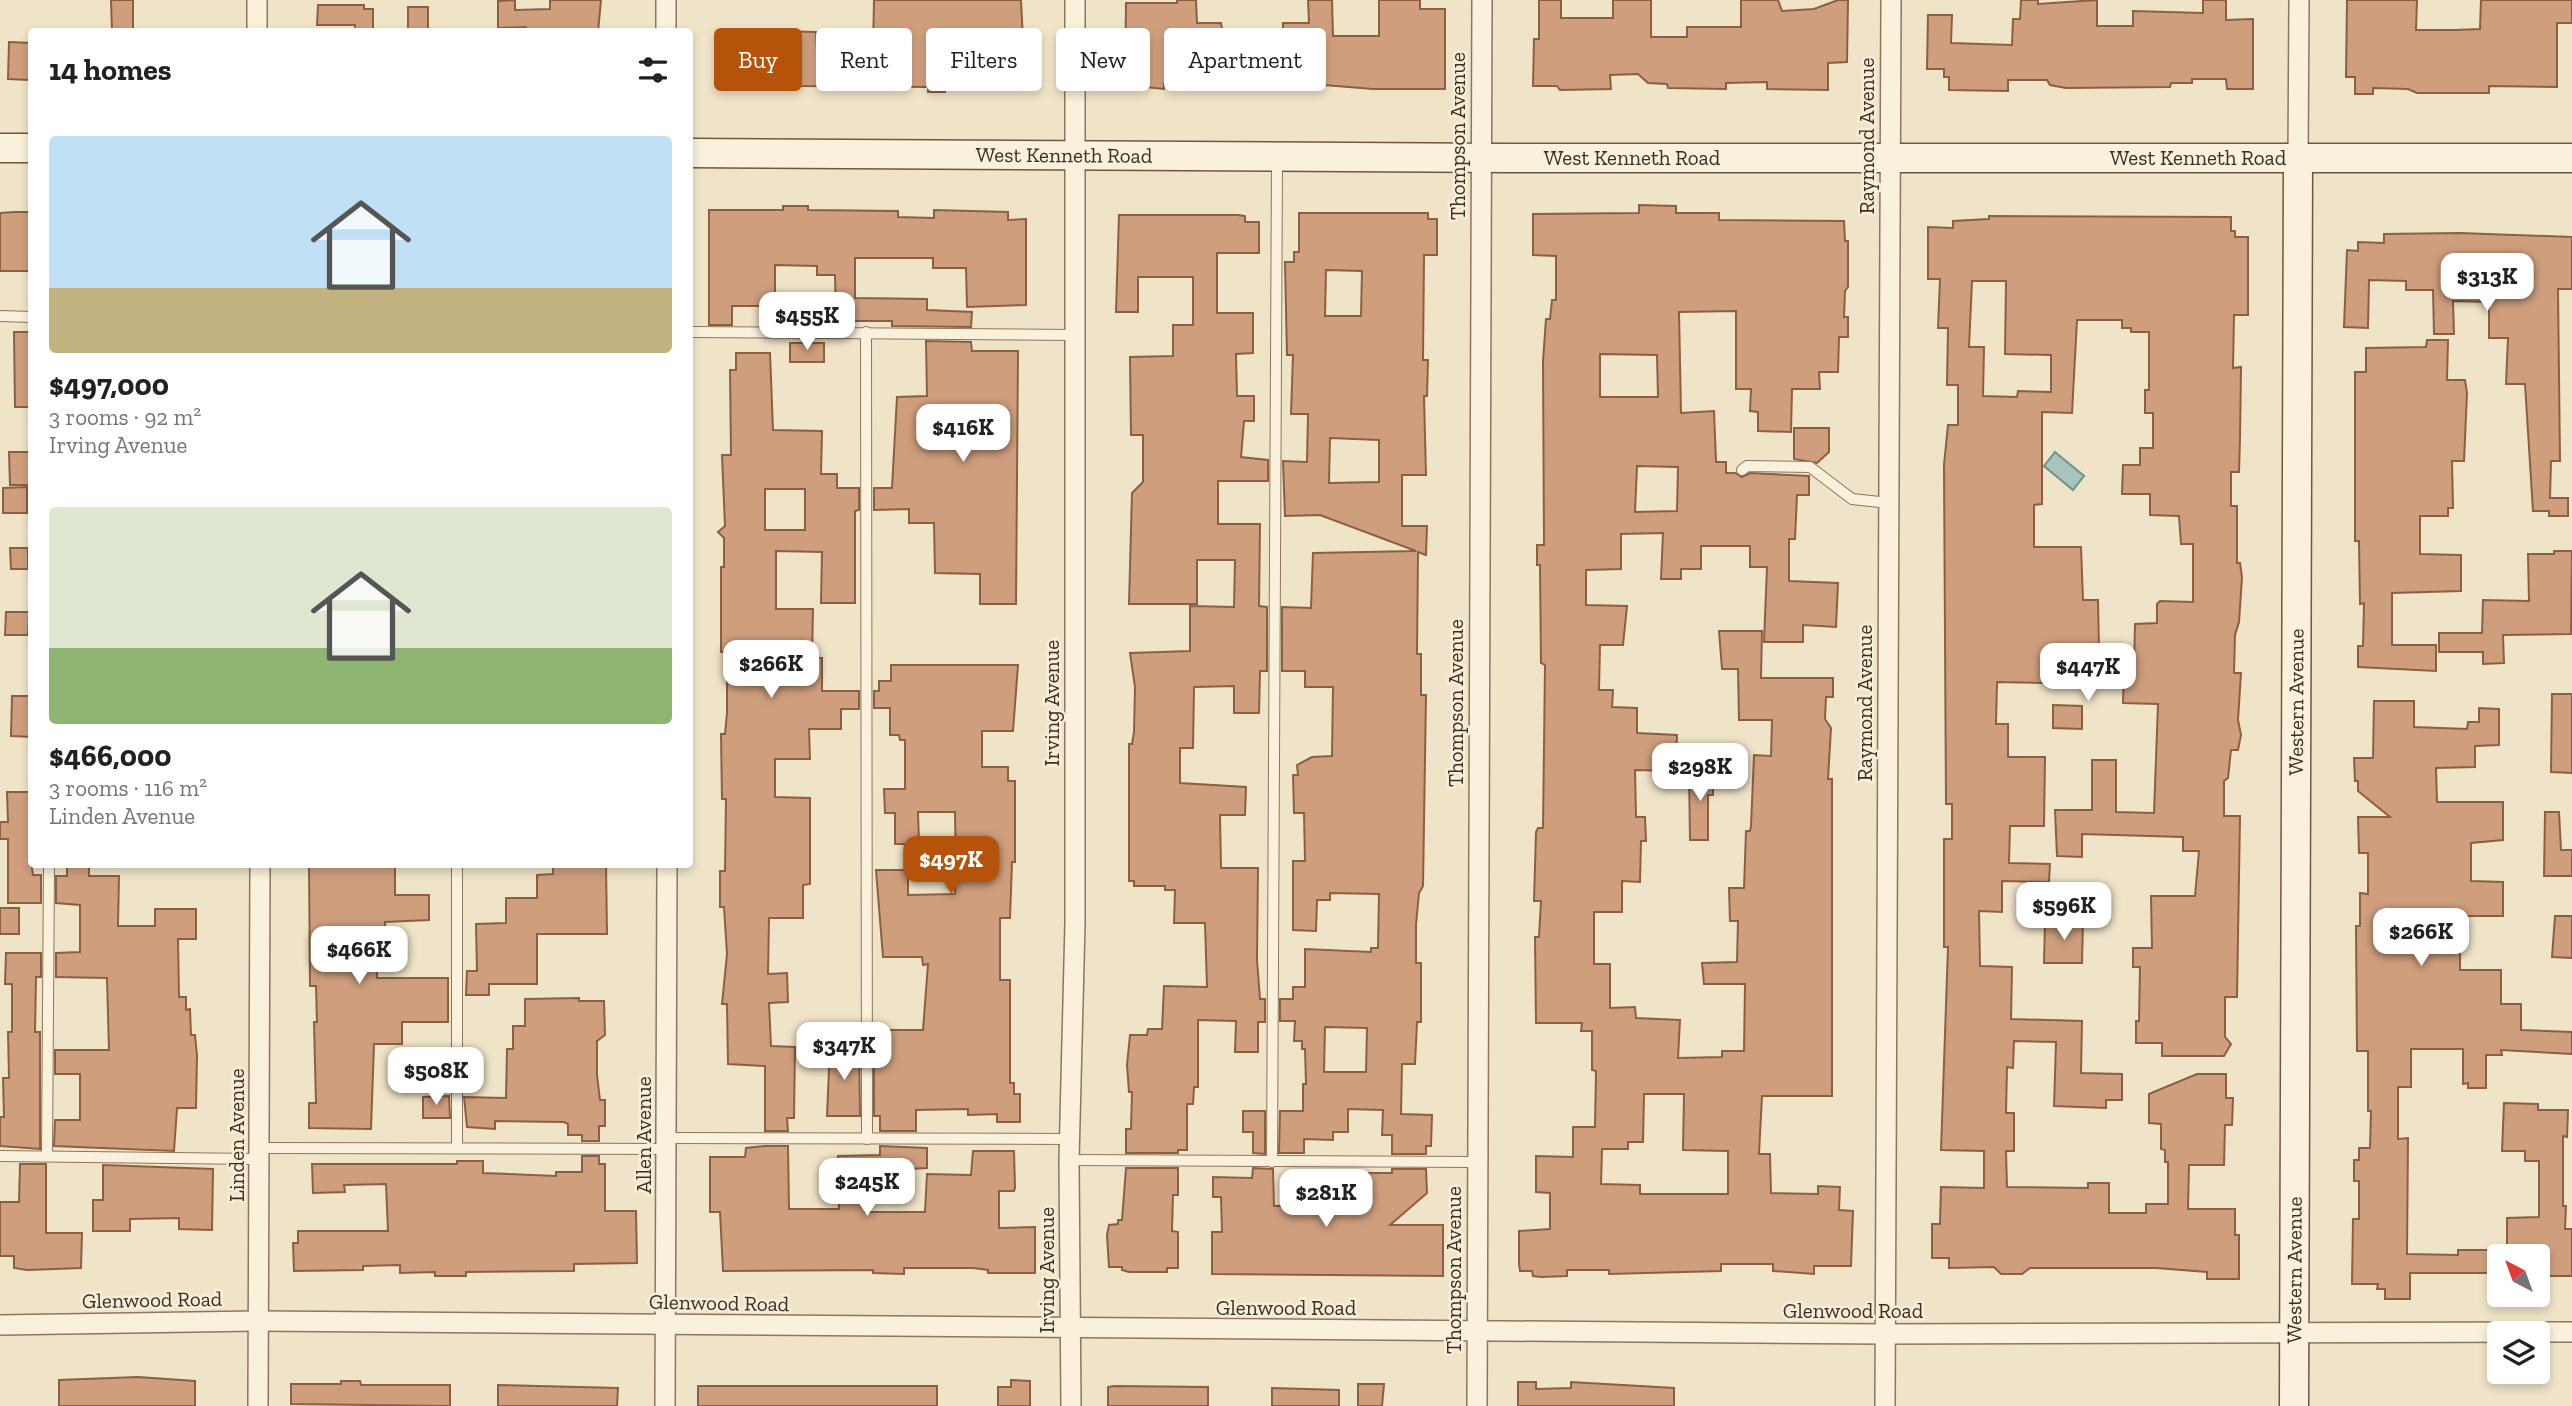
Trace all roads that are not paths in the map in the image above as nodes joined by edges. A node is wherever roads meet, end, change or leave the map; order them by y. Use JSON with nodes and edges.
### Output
{"nodes":[{"id":1,"x":257,"y":0,"type":"edge"},
{"id":2,"x":666,"y":0,"type":"edge"},
{"id":3,"x":1075,"y":0,"type":"edge"},
{"id":4,"x":1482,"y":0,"type":"edge"},
{"id":5,"x":1891,"y":0,"type":"edge"},
{"id":6,"x":2299,"y":0,"type":"edge"},
{"id":7,"x":257,"y":28,"type":"edge"},
{"id":8,"x":666,"y":28,"type":"edge"},
{"id":9,"x":0,"y":148,"type":"edge"},
{"id":10,"x":28,"y":148,"type":"edge"},
{"id":11,"x":693,"y":153,"type":"edge"},
{"id":12,"x":1073,"y":155,"type":"junction"},
{"id":13,"x":1277,"y":156,"type":"junction"},
{"id":14,"x":1890,"y":157,"type":"junction"},
{"id":15,"x":1481,"y":158,"type":"junction"},
{"id":16,"x":2572,"y":158,"type":"edge"},
{"id":17,"x":2298,"y":159,"type":"junction"},
{"id":18,"x":0,"y":316,"type":"edge"},
{"id":19,"x":28,"y":317,"type":"edge"},
{"id":20,"x":693,"y":332,"type":"edge"},
{"id":21,"x":866,"y":332,"type":"junction"},
{"id":22,"x":1074,"y":335,"type":"junction"},
{"id":23,"x":1742,"y":470,"type":"dead end"},
{"id":24,"x":1889,"y":503,"type":"junction"},
{"id":25,"x":49,"y":868,"type":"edge"},
{"id":26,"x":260,"y":868,"type":"edge"},
{"id":27,"x":457,"y":868,"type":"edge"},
{"id":28,"x":667,"y":868,"type":"edge"},
{"id":29,"x":867,"y":1139,"type":"junction"},
{"id":30,"x":1070,"y":1139,"type":"junction"},
{"id":31,"x":667,"y":1143,"type":"junction"},
{"id":32,"x":457,"y":1148,"type":"junction"},
{"id":33,"x":260,"y":1154,"type":"junction"},
{"id":34,"x":47,"y":1155,"type":"junction"},
{"id":35,"x":0,"y":1156,"type":"edge"},
{"id":36,"x":1069,"y":1160,"type":"junction"},
{"id":37,"x":1272,"y":1162,"type":"junction"},
{"id":38,"x":1476,"y":1162,"type":"junction"},
{"id":39,"x":259,"y":1321,"type":"junction"},
{"id":40,"x":0,"y":1325,"type":"edge"},
{"id":41,"x":666,"y":1326,"type":"junction"},
{"id":42,"x":1070,"y":1330,"type":"junction"},
{"id":43,"x":1477,"y":1331,"type":"junction"},
{"id":44,"x":2572,"y":1332,"type":"edge"},
{"id":45,"x":1885,"y":1335,"type":"junction"},
{"id":46,"x":2294,"y":1335,"type":"junction"},
{"id":47,"x":258,"y":1406,"type":"edge"},
{"id":48,"x":666,"y":1406,"type":"edge"},
{"id":49,"x":1071,"y":1406,"type":"edge"},
{"id":50,"x":1477,"y":1406,"type":"edge"},
{"id":51,"x":1885,"y":1406,"type":"edge"},
{"id":52,"x":2294,"y":1406,"type":"edge"}],
"edges":[{"from":1,"to":7,"type":"street"},
{"from":2,"to":8,"type":"street"},
{"from":3,"to":12,"type":"street","name":"Irving Avenue"},
{"from":4,"to":15,"type":"street","name":"Thompson Avenue"},
{"from":5,"to":14,"type":"street","name":"Raymond Avenue"},
{"from":6,"to":17,"type":"street","name":"Western Avenue"},
{"from":9,"to":10,"type":"street"},
{"from":11,"to":12,"type":"street","name":"West Kenneth Road"},
{"from":12,"to":13,"type":"street","name":"West Kenneth Road"},
{"from":12,"to":22,"type":"street","name":"Irving Avenue"},
{"from":13,"to":15,"type":"street","name":"West Kenneth Road"},
{"from":13,"to":37,"type":"lane"},
{"from":14,"to":15,"type":"street","name":"West Kenneth Road"},
{"from":14,"to":17,"type":"street","name":"West Kenneth Road"},
{"from":14,"to":24,"type":"street","name":"Raymond Avenue"},
{"from":15,"to":38,"type":"street","name":"Thompson Avenue"},
{"from":16,"to":17,"type":"street","name":"West Kenneth Road"},
{"from":17,"to":46,"type":"street","name":"Western Avenue"},
{"from":18,"to":19,"type":"lane"},
{"from":20,"to":21,"type":"lane"},
{"from":21,"to":22,"type":"lane"},
{"from":21,"to":29,"type":"lane"},
{"from":22,"to":30,"type":"street","name":"Irving Avenue"},
{"from":23,"to":24,"type":"lane"},
{"from":24,"to":45,"type":"street","name":"Raymond Avenue"},
{"from":25,"to":34,"type":"lane"},
{"from":26,"to":33,"type":"street","name":"Linden Avenue"},
{"from":27,"to":32,"type":"lane"},
{"from":28,"to":31,"type":"street","name":"Allen Avenue"},
{"from":29,"to":30,"type":"lane"},
{"from":29,"to":31,"type":"lane"},
{"from":30,"to":36,"type":"street","name":"Irving Avenue"},
{"from":31,"to":32,"type":"lane"},
{"from":31,"to":41,"type":"street","name":"Allen Avenue"},
{"from":32,"to":33,"type":"lane"},
{"from":33,"to":34,"type":"lane"},
{"from":33,"to":39,"type":"street","name":"Linden Avenue"},
{"from":34,"to":35,"type":"lane"},
{"from":36,"to":37,"type":"lane"},
{"from":36,"to":42,"type":"street","name":"Irving Avenue"},
{"from":37,"to":38,"type":"lane"},
{"from":38,"to":43,"type":"street","name":"Thompson Avenue"},
{"from":39,"to":40,"type":"street","name":"Glenwood Road"},
{"from":39,"to":41,"type":"street","name":"Glenwood Road"},
{"from":39,"to":47,"type":"street","name":"Linden Avenue"},
{"from":41,"to":42,"type":"street","name":"Glenwood Road"},
{"from":41,"to":48,"type":"street","name":"Allen Avenue"},
{"from":42,"to":43,"type":"street","name":"Glenwood Road"},
{"from":42,"to":49,"type":"street","name":"Irving Avenue"},
{"from":43,"to":45,"type":"street","name":"Glenwood Road"},
{"from":43,"to":50,"type":"street","name":"Thompson Avenue"},
{"from":44,"to":46,"type":"street","name":"Glenwood Road"},
{"from":45,"to":46,"type":"street","name":"Glenwood Road"},
{"from":45,"to":51,"type":"street","name":"Raymond Avenue"},
{"from":46,"to":52,"type":"street","name":"Western Avenue"}]}
